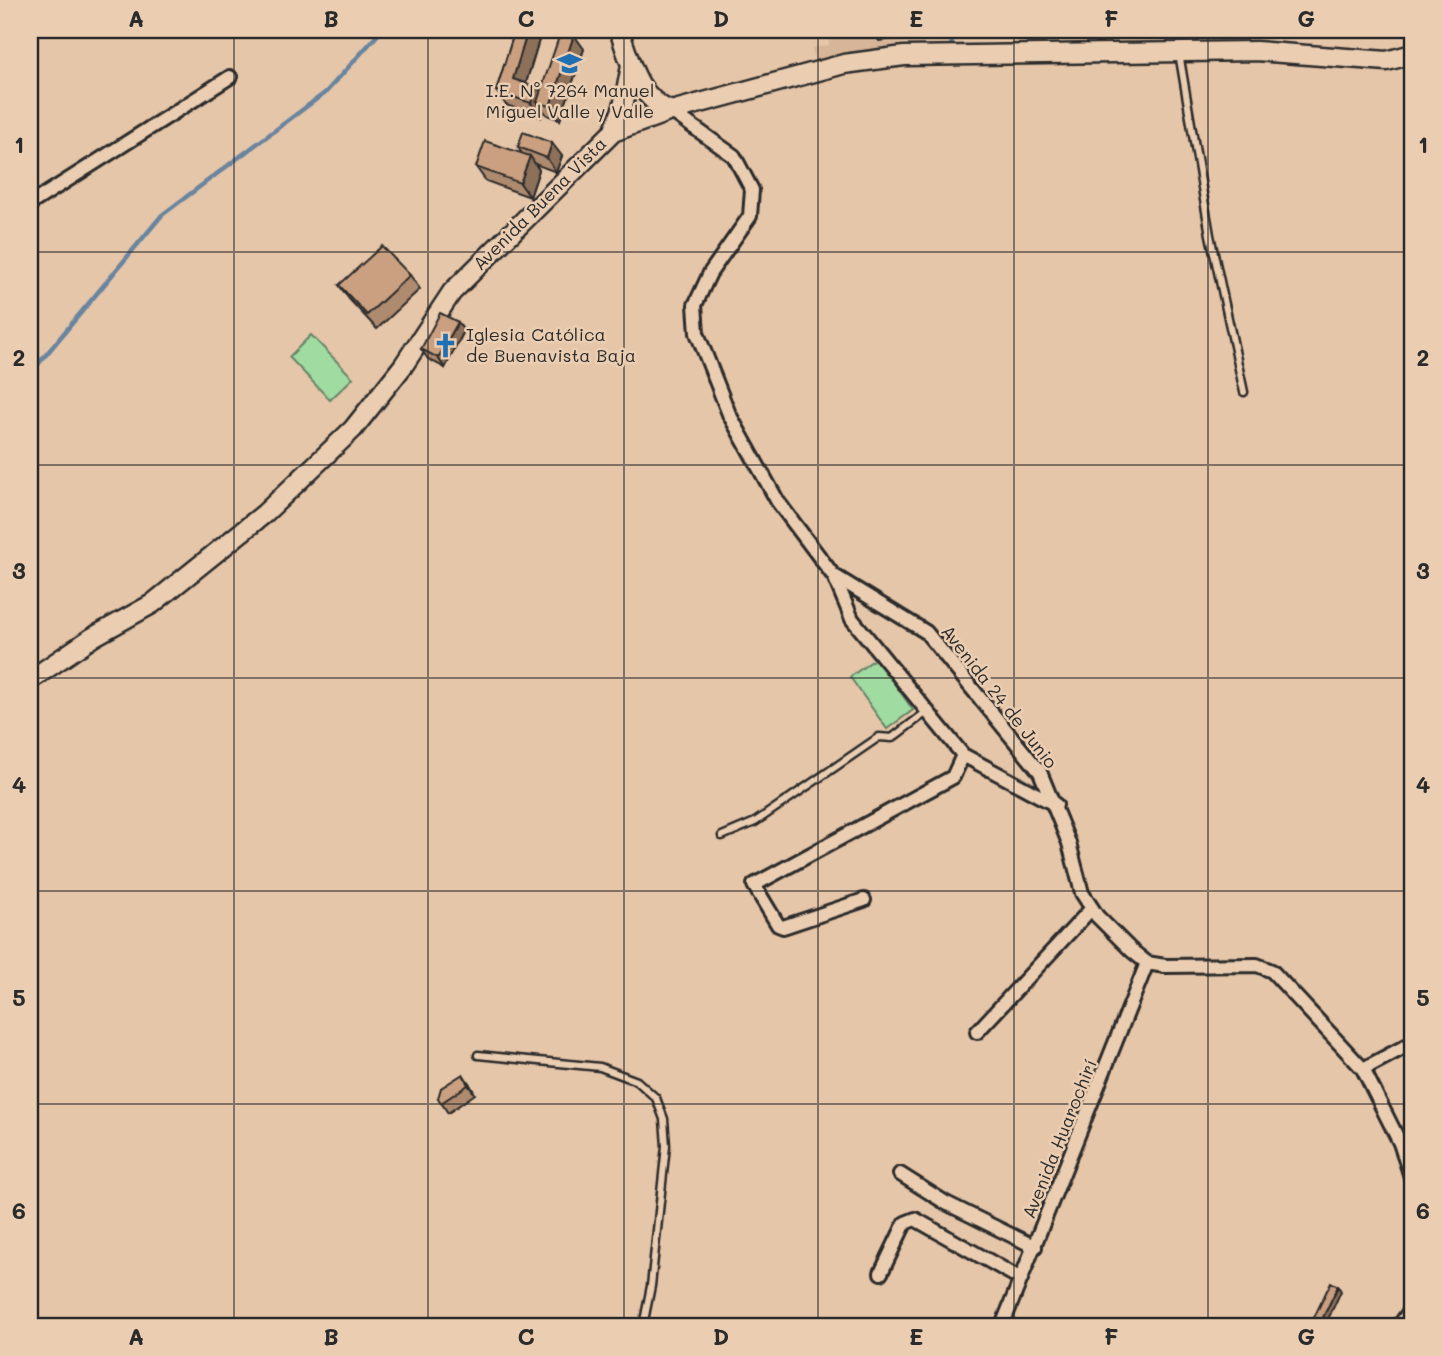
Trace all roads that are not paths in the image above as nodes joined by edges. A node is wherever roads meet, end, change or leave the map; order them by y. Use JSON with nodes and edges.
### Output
{"nodes":[{"id":1,"x":619,"y":30,"type":"edge"},
{"id":2,"x":1179,"y":51,"type":"junction"},
{"id":3,"x":1412,"y":54,"type":"edge"},
{"id":4,"x":631,"y":66,"type":"junction"},
{"id":5,"x":230,"y":77,"type":"dead end"},
{"id":6,"x":671,"y":111,"type":"junction"},
{"id":7,"x":613,"y":132,"type":"junction"},
{"id":8,"x":30,"y":204,"type":"edge"},
{"id":9,"x":1244,"y":392,"type":"dead end"},
{"id":10,"x":833,"y":575,"type":"junction"},
{"id":11,"x":30,"y":680,"type":"edge"},
{"id":12,"x":928,"y":711,"type":"junction"},
{"id":13,"x":964,"y":755,"type":"junction"},
{"id":14,"x":1056,"y":806,"type":"junction"},
{"id":15,"x":722,"y":836,"type":"dead end"},
{"id":16,"x":864,"y":900,"type":"dead end"},
{"id":17,"x":1092,"y":908,"type":"junction"},
{"id":18,"x":1147,"y":963,"type":"junction"},
{"id":19,"x":977,"y":1032,"type":"dead end"},
{"id":20,"x":1412,"y":1043,"type":"edge"},
{"id":21,"x":478,"y":1055,"type":"dead end"},
{"id":22,"x":1363,"y":1069,"type":"junction"},
{"id":23,"x":900,"y":1174,"type":"dead end"},
{"id":24,"x":1412,"y":1180,"type":"edge"},
{"id":25,"x":1035,"y":1247,"type":"junction"},
{"id":26,"x":881,"y":1273,"type":"dead end"},
{"id":27,"x":1021,"y":1279,"type":"junction"},
{"id":28,"x":1412,"y":1308,"type":"edge"},
{"id":29,"x":643,"y":1326,"type":"edge"},
{"id":30,"x":1002,"y":1326,"type":"edge"},
{"id":31,"x":1399,"y":1326,"type":"edge"}],
"edges":[{"from":1,"to":4,"type":"street"},
{"from":2,"to":3,"type":"street","name":"Avenida Buena Vista"},
{"from":2,"to":6,"type":"street","name":"Avenida Buena Vista"},
{"from":2,"to":9,"type":"lane"},
{"from":4,"to":6,"type":"street"},
{"from":4,"to":7,"type":"street"},
{"from":5,"to":8,"type":"street"},
{"from":6,"to":7,"type":"street","name":"Avenida Buena Vista"},
{"from":6,"to":10,"type":"street","name":"Avenida 24 de Junio"},
{"from":7,"to":11,"type":"street","name":"Avenida Buena Vista"},
{"from":10,"to":12,"type":"street","name":"Avenida 24 de Junio"},
{"from":10,"to":14,"type":"street","name":"Avenida 24 de Junio"},
{"from":12,"to":13,"type":"street","name":"Avenida 24 de Junio"},
{"from":12,"to":15,"type":"lane"},
{"from":13,"to":14,"type":"street","name":"Avenida 24 de Junio"},
{"from":13,"to":16,"type":"street"},
{"from":14,"to":17,"type":"street","name":"Avenida 24 de Junio"},
{"from":17,"to":18,"type":"street","name":"Avenida 24 de Junio"},
{"from":17,"to":19,"type":"street"},
{"from":18,"to":22,"type":"street"},
{"from":18,"to":25,"type":"street","name":"Avenida Huarochirí"},
{"from":20,"to":22,"type":"street"},
{"from":21,"to":29,"type":"lane"},
{"from":22,"to":24,"type":"street"},
{"from":23,"to":25,"type":"street"},
{"from":25,"to":27,"type":"street","name":"Avenida Huarochirí"},
{"from":26,"to":27,"type":"street"},
{"from":27,"to":30,"type":"street","name":"Avenida Huarochirí"},
{"from":28,"to":31,"type":"street"}]}
